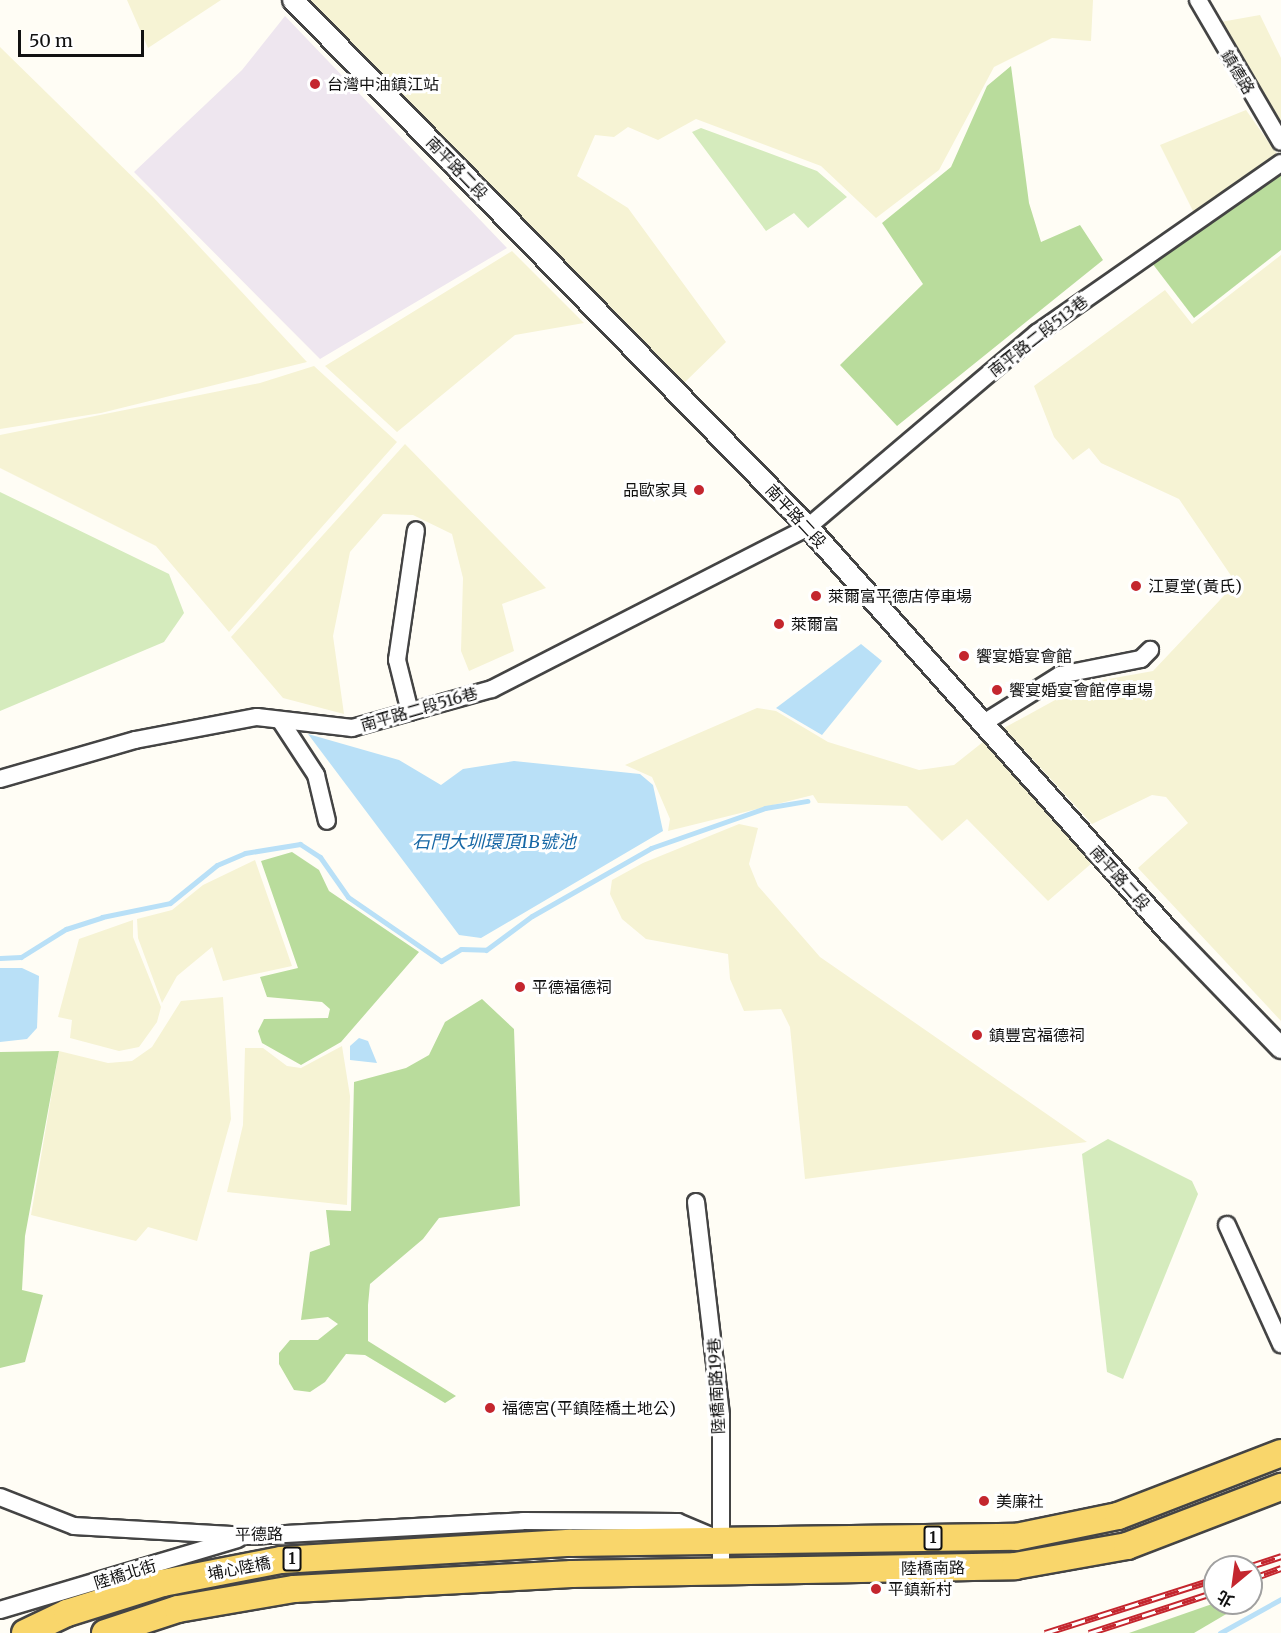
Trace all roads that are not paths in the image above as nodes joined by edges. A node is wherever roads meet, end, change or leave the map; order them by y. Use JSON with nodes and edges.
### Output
{"nodes":[{"id":1,"x":293,"y":0,"type":"edge"},
{"id":2,"x":1198,"y":0,"type":"edge"},
{"id":3,"x":1281,"y":142,"type":"edge"},
{"id":4,"x":1281,"y":163,"type":"edge"},
{"id":5,"x":808,"y":527,"type":"junction"},
{"id":6,"x":416,"y":530,"type":"dead end"},
{"id":7,"x":1150,"y":650,"type":"dead end"},
{"id":8,"x":410,"y":712,"type":"junction"},
{"id":9,"x":280,"y":720,"type":"junction"},
{"id":10,"x":982,"y":724,"type":"junction"},
{"id":11,"x":0,"y":779,"type":"edge"},
{"id":12,"x":327,"y":821,"type":"dead end"},
{"id":13,"x":1281,"y":1048,"type":"edge"},
{"id":14,"x":696,"y":1202,"type":"dead end"},
{"id":15,"x":1227,"y":1225,"type":"dead end"},
{"id":16,"x":1281,"y":1344,"type":"edge"},
{"id":17,"x":1281,"y":1453,"type":"edge"},
{"id":18,"x":1281,"y":1487,"type":"edge"},
{"id":19,"x":0,"y":1497,"type":"edge"},
{"id":20,"x":523,"y":1521,"type":"joint"},
{"id":21,"x":249,"y":1536,"type":"junction"},
{"id":22,"x":722,"y":1540,"type":"junction"},
{"id":23,"x":571,"y":1543,"type":"joint"},
{"id":24,"x":721,"y":1570,"type":"junction"},
{"id":25,"x":572,"y":1574,"type":"joint"},
{"id":26,"x":0,"y":1610,"type":"edge"},
{"id":27,"x":25,"y":1633,"type":"edge"},
{"id":28,"x":105,"y":1633,"type":"edge"}],
"edges":[{"from":1,"to":5,"type":"street","name":"南平路二段"},
{"from":2,"to":3,"type":"street","name":"鎮德路"},
{"from":4,"to":5,"type":"street","name":"南平路二段513巷"},
{"from":5,"to":8,"type":"street","name":"南平路二段516巷"},
{"from":5,"to":10,"type":"street","name":"南平路二段"},
{"from":6,"to":8,"type":"street"},
{"from":7,"to":10,"type":"street"},
{"from":8,"to":9,"type":"street","name":"南平路二段516巷"},
{"from":9,"to":11,"type":"street","name":"南平路二段516巷"},
{"from":9,"to":12,"type":"street"},
{"from":10,"to":13,"type":"street","name":"南平路二段"},
{"from":14,"to":22,"type":"street","name":"陸橋南路19巷"},
{"from":15,"to":16,"type":"street"},
{"from":17,"to":22,"type":"main road","name":"陸橋南路","number":"1"},
{"from":18,"to":24,"type":"main road","name":"陸橋南路","number":"1"},
{"from":19,"to":21,"type":"street","name":"平德路"},
{"from":20,"to":21,"type":"street","name":"平德路"},
{"from":20,"to":22,"type":"street","name":"陸橋南路"},
{"from":21,"to":26,"type":"street","name":"陸橋北街"},
{"from":22,"to":23,"type":"main road","name":"陸橋南路","number":"1"},
{"from":22,"to":24,"type":"street","name":"陸橋南路19巷"},
{"from":23,"to":27,"type":"main road","name":"埔心陸橋","number":"1"},
{"from":24,"to":25,"type":"main road","name":"陸橋南路","number":"1"},
{"from":25,"to":28,"type":"main road","name":"埔心陸橋","number":"1"}]}
